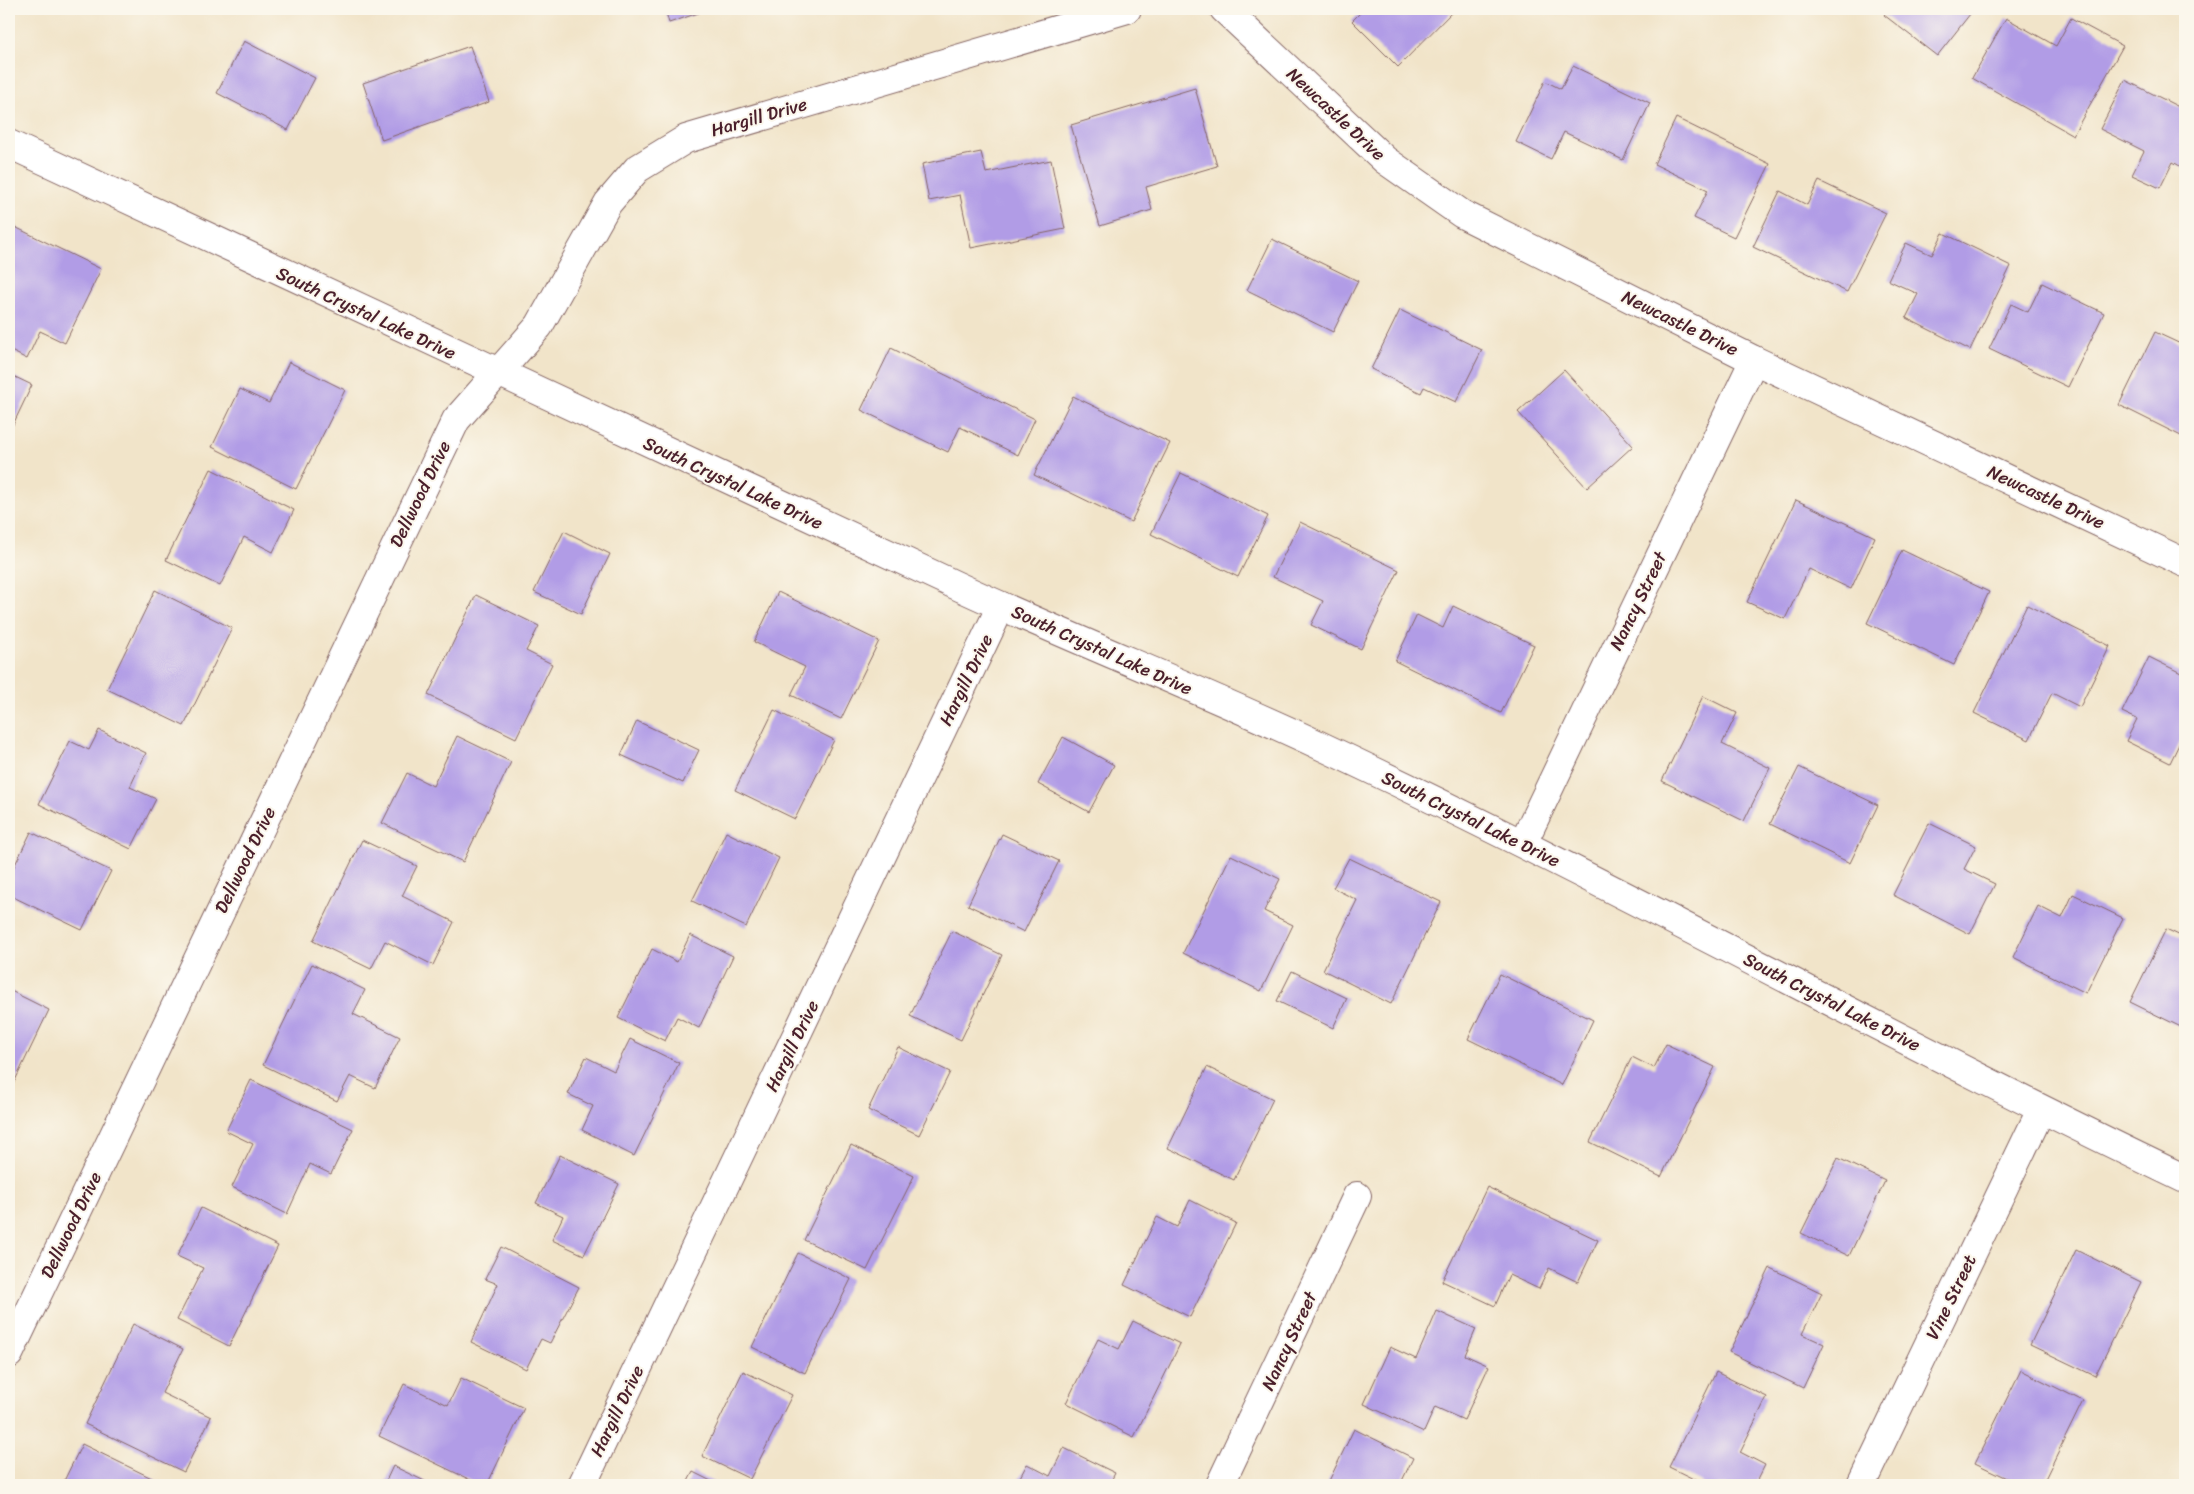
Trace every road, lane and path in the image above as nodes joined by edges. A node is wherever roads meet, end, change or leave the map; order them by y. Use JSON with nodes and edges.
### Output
{"nodes":[{"id":1,"x":1127,"y":9,"type":"edge"},
{"id":2,"x":1224,"y":9,"type":"edge"},
{"id":3,"x":9,"y":144,"type":"edge"},
{"id":4,"x":1754,"y":360,"type":"junction"},
{"id":5,"x":497,"y":375,"type":"junction"},
{"id":6,"x":2185,"y":562,"type":"edge"},
{"id":7,"x":1001,"y":606,"type":"junction"},
{"id":8,"x":1523,"y":843,"type":"junction"},
{"id":9,"x":2040,"y":1110,"type":"junction"},
{"id":10,"x":2185,"y":1179,"type":"edge"},
{"id":11,"x":1357,"y":1196,"type":"dead end"},
{"id":12,"x":9,"y":1354,"type":"edge"},
{"id":13,"x":582,"y":1485,"type":"edge"},
{"id":14,"x":1220,"y":1485,"type":"edge"},
{"id":15,"x":1861,"y":1485,"type":"edge"}],
"edges":[{"from":1,"to":5,"type":"street","name":"Hargill Drive"},
{"from":2,"to":4,"type":"street","name":"Newcastle Drive"},
{"from":3,"to":5,"type":"street","name":"South Crystal Lake Drive"},
{"from":4,"to":6,"type":"street","name":"Newcastle Drive"},
{"from":4,"to":8,"type":"street","name":"Nancy Street"},
{"from":5,"to":7,"type":"street","name":"South Crystal Lake Drive"},
{"from":5,"to":12,"type":"street","name":"Dellwood Drive"},
{"from":7,"to":8,"type":"street","name":"South Crystal Lake Drive"},
{"from":7,"to":13,"type":"street","name":"Hargill Drive"},
{"from":8,"to":9,"type":"street","name":"South Crystal Lake Drive"},
{"from":9,"to":10,"type":"street","name":"South Crystal Lake Drive"},
{"from":9,"to":15,"type":"street","name":"Vine Street"},
{"from":11,"to":14,"type":"street","name":"Nancy Street"}]}
